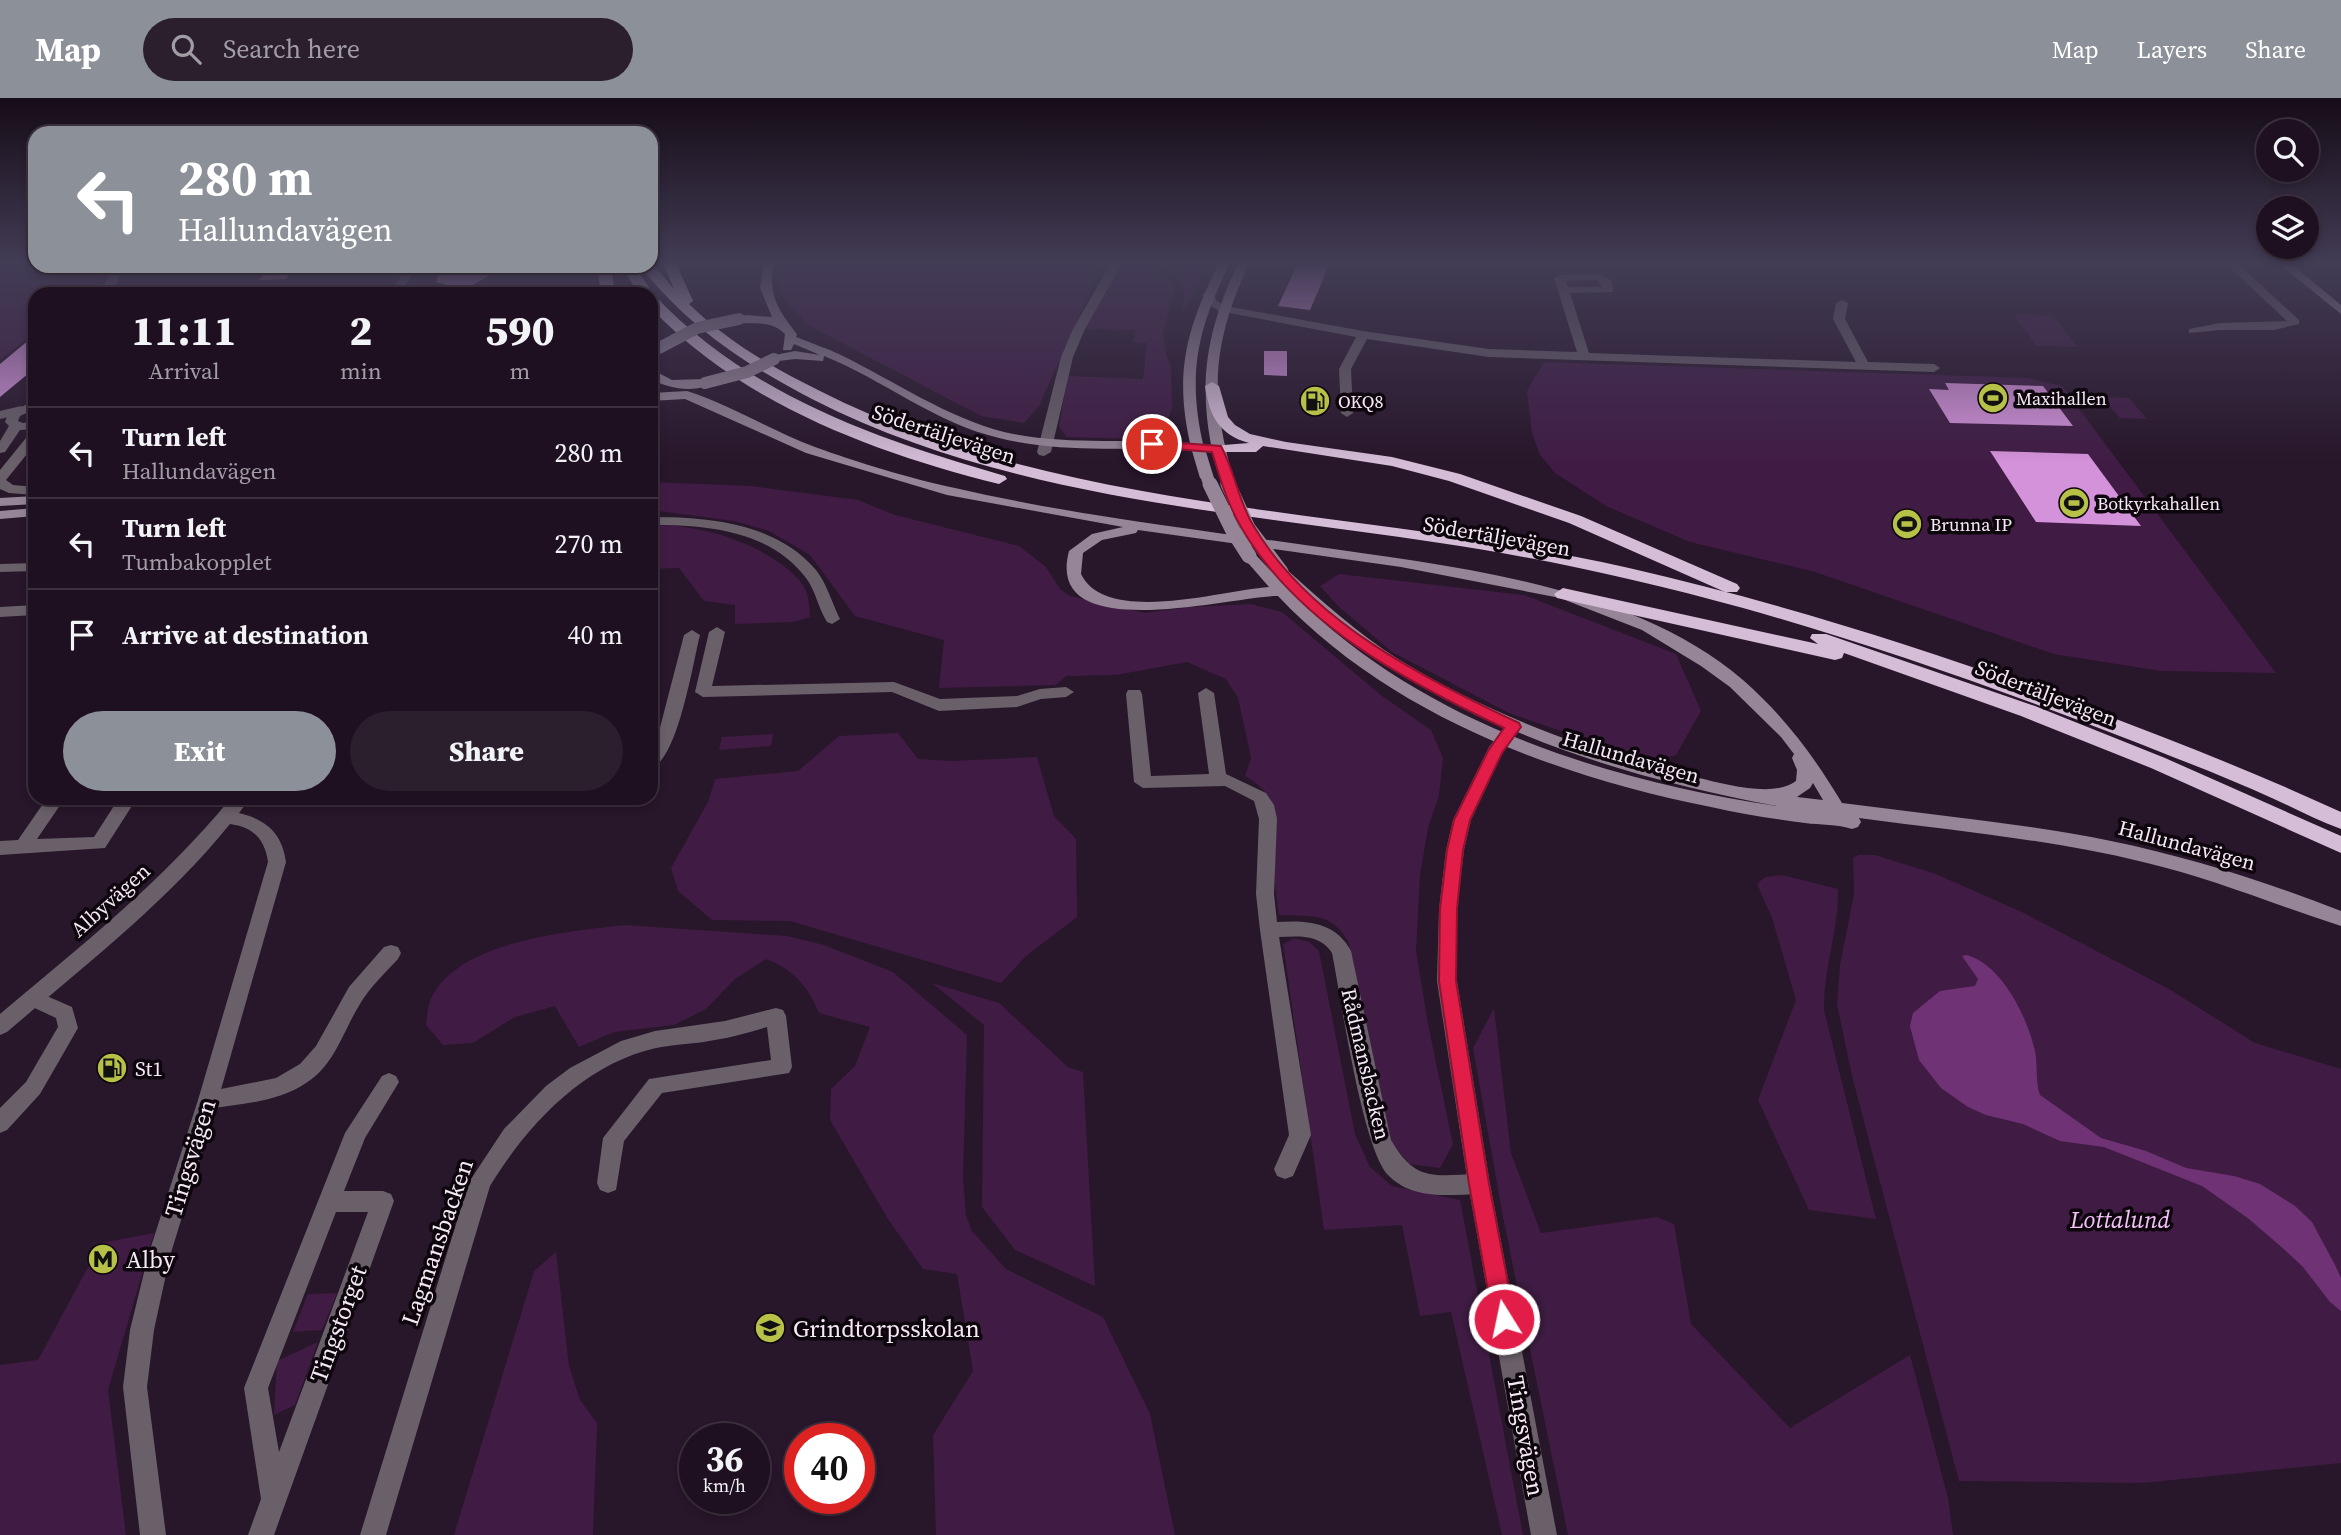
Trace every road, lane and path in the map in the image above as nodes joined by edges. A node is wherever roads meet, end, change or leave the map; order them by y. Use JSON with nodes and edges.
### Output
{"nodes":[{"id":1,"x":684,"y":330,"type":"edge"},
{"id":2,"x":694,"y":330,"type":"edge"},
{"id":3,"x":710,"y":330,"type":"edge"},
{"id":4,"x":787,"y":330,"type":"edge"},
{"id":5,"x":1079,"y":330,"type":"edge"},
{"id":6,"x":1195,"y":330,"type":"edge"},
{"id":7,"x":1217,"y":330,"type":"edge"},
{"id":8,"x":1336,"y":330,"type":"edge"},
{"id":9,"x":1577,"y":330,"type":"edge"},
{"id":10,"x":1845,"y":330,"type":"edge"},
{"id":11,"x":2196,"y":330,"type":"edge"},
{"id":12,"x":2193,"y":331,"type":"dead end"},
{"id":13,"x":1363,"y":335,"type":"junction"},
{"id":14,"x":788,"y":348,"type":"junction"},
{"id":15,"x":658,"y":351,"type":"edge"},
{"id":16,"x":1585,"y":358,"type":"junction"},
{"id":17,"x":1865,"y":367,"type":"junction"},
{"id":18,"x":1934,"y":368,"type":"dead end"},
{"id":19,"x":658,"y":378,"type":"edge"},
{"id":20,"x":683,"y":385,"type":"junction"},
{"id":21,"x":1212,"y":386,"type":"junction"},
{"id":22,"x":658,"y":389,"type":"edge"},
{"id":23,"x":1187,"y":389,"type":"junction"},
{"id":24,"x":658,"y":397,"type":"edge"},
{"id":25,"x":28,"y":407,"type":"edge"},
{"id":26,"x":719,"y":409,"type":"junction"},
{"id":27,"x":1347,"y":413,"type":"dead end"},
{"id":28,"x":6,"y":421,"type":"edge"},
{"id":29,"x":28,"y":425,"type":"edge"},
{"id":30,"x":28,"y":434,"type":"edge"},
{"id":31,"x":1152,"y":444,"type":"junction"},
{"id":32,"x":28,"y":445,"type":"edge"},
{"id":33,"x":1046,"y":447,"type":"junction"},
{"id":34,"x":1198,"y":448,"type":"junction"},
{"id":35,"x":1300,"y":448,"type":"junction"},
{"id":36,"x":0,"y":449,"type":"edge"},
{"id":37,"x":1217,"y":449,"type":"junction"},
{"id":38,"x":1133,"y":455,"type":"junction"},
{"id":39,"x":0,"y":467,"type":"edge"},
{"id":40,"x":1205,"y":472,"type":"junction"},
{"id":41,"x":0,"y":480,"type":"edge"},
{"id":42,"x":28,"y":493,"type":"edge"},
{"id":43,"x":0,"y":494,"type":"edge"},
{"id":44,"x":28,"y":495,"type":"edge"},
{"id":45,"x":28,"y":496,"type":"edge"},
{"id":46,"x":0,"y":502,"type":"edge"},
{"id":47,"x":28,"y":512,"type":"edge"},
{"id":48,"x":0,"y":514,"type":"edge"},
{"id":49,"x":658,"y":521,"type":"edge"},
{"id":50,"x":1167,"y":530,"type":"junction"},
{"id":51,"x":1249,"y":556,"type":"junction"},
{"id":52,"x":28,"y":567,"type":"edge"},
{"id":53,"x":0,"y":568,"type":"edge"},
{"id":54,"x":1281,"y":592,"type":"junction"},
{"id":55,"x":1563,"y":594,"type":"junction"},
{"id":56,"x":1223,"y":597,"type":"junction"},
{"id":57,"x":1309,"y":600,"type":"junction"},
{"id":58,"x":28,"y":610,"type":"edge"},
{"id":59,"x":0,"y":612,"type":"edge"},
{"id":60,"x":1790,"y":615,"type":"junction"},
{"id":61,"x":832,"y":619,"type":"dead end"},
{"id":62,"x":717,"y":632,"type":"dead end"},
{"id":63,"x":692,"y":635,"type":"dead end"},
{"id":64,"x":1945,"y":681,"type":"junction"},
{"id":65,"x":1066,"y":692,"type":"dead end"},
{"id":66,"x":1206,"y":693,"type":"dead end"},
{"id":67,"x":1135,"y":694,"type":"dead end"},
{"id":68,"x":1509,"y":733,"type":"junction"},
{"id":69,"x":1787,"y":733,"type":"junction"},
{"id":70,"x":658,"y":753,"type":"edge"},
{"id":71,"x":1218,"y":779,"type":"junction"},
{"id":72,"x":1742,"y":792,"type":"junction"},
{"id":73,"x":51,"y":805,"type":"edge"},
{"id":74,"x":123,"y":805,"type":"edge"},
{"id":75,"x":235,"y":805,"type":"edge"},
{"id":76,"x":1836,"y":808,"type":"junction"},
{"id":77,"x":226,"y":817,"type":"junction"},
{"id":78,"x":2341,"y":821,"type":"edge"},
{"id":79,"x":1852,"y":822,"type":"junction"},
{"id":80,"x":2016,"y":833,"type":"junction"},
{"id":81,"x":24,"y":845,"type":"junction"},
{"id":82,"x":2341,"y":845,"type":"edge"},
{"id":83,"x":0,"y":848,"type":"edge"},
{"id":84,"x":2341,"y":919,"type":"edge"},
{"id":85,"x":1269,"y":930,"type":"junction"},
{"id":86,"x":391,"y":953,"type":"dead end"},
{"id":87,"x":33,"y":998,"type":"junction"},
{"id":88,"x":0,"y":1026,"type":"edge"},
{"id":89,"x":389,"y":1082,"type":"dead end"},
{"id":90,"x":208,"y":1100,"type":"junction"},
{"id":91,"x":0,"y":1123,"type":"edge"},
{"id":92,"x":1285,"y":1169,"type":"dead end"},
{"id":93,"x":608,"y":1183,"type":"dead end"},
{"id":94,"x":1479,"y":1184,"type":"junction"},
{"id":95,"x":329,"y":1202,"type":"junction"},
{"id":96,"x":274,"y":1499,"type":"junction"},
{"id":97,"x":153,"y":1535,"type":"edge"},
{"id":98,"x":261,"y":1535,"type":"edge"},
{"id":99,"x":373,"y":1535,"type":"edge"},
{"id":100,"x":1544,"y":1535,"type":"edge"}],
"edges":[{"from":1,"to":64,"type":"highway","name":"Södertäljevägen"},
{"from":2,"to":15,"type":"main road","bridge":true},
{"from":3,"to":60,"type":"highway"},
{"from":4,"to":14,"type":"main road"},
{"from":5,"to":33,"type":"street"},
{"from":6,"to":23,"type":"main road","name":"Hallundavägen"},
{"from":7,"to":21,"type":"main road","name":"Hallundavägen"},
{"from":8,"to":13,"type":"street"},
{"from":9,"to":16,"type":"street"},
{"from":10,"to":17,"type":"street"},
{"from":11,"to":12,"type":"street"},
{"from":13,"to":16,"type":"street"},
{"from":13,"to":27,"type":"street"},
{"from":14,"to":20,"type":"main road","bridge":true},
{"from":14,"to":33,"type":"main road"},
{"from":16,"to":17,"type":"street"},
{"from":17,"to":18,"type":"street"},
{"from":19,"to":20,"type":"main road"},
{"from":20,"to":22,"type":"main road"},
{"from":20,"to":26,"type":"main road"},
{"from":21,"to":35,"type":"highway"},
{"from":21,"to":37,"type":"main road","name":"Hallundavägen"},
{"from":23,"to":31,"type":"main road"},
{"from":23,"to":34,"type":"main road","name":"Hallundavägen"},
{"from":24,"to":26,"type":"main road"},
{"from":25,"to":28,"type":"street"},
{"from":26,"to":50,"type":"main road"},
{"from":28,"to":29,"type":"street"},
{"from":28,"to":36,"type":"street"},
{"from":30,"to":39,"type":"street"},
{"from":31,"to":33,"type":"main road"},
{"from":31,"to":34,"type":"main road"},
{"from":32,"to":41,"type":"street"},
{"from":33,"to":38,"type":"main road"},
{"from":34,"to":37,"type":"main road"},
{"from":34,"to":38,"type":"main road"},
{"from":34,"to":40,"type":"main road","name":"Hallundavägen"},
{"from":35,"to":37,"type":"highway"},
{"from":35,"to":60,"type":"highway"},
{"from":37,"to":57,"type":"main road","name":"Hallundavägen","bridge":true},
{"from":38,"to":40,"type":"main road"},
{"from":40,"to":51,"type":"main road","name":"Hallundavägen","bridge":true},
{"from":41,"to":42,"type":"street"},
{"from":43,"to":44,"type":"street"},
{"from":45,"to":46,"type":"main road"},
{"from":47,"to":48,"type":"main road"},
{"from":49,"to":61,"type":"street"},
{"from":50,"to":55,"type":"main road"},
{"from":50,"to":56,"type":"main road"},
{"from":51,"to":54,"type":"main road","name":"Hallundavägen"},
{"from":51,"to":56,"type":"main road"},
{"from":52,"to":53,"type":"street"},
{"from":54,"to":56,"type":"main road"},
{"from":54,"to":57,"type":"main road","name":"Hallundavägen"},
{"from":54,"to":68,"type":"main road","name":"Hallundavägen"},
{"from":55,"to":64,"type":"highway"},
{"from":55,"to":69,"type":"main road"},
{"from":57,"to":68,"type":"main road","name":"Hallundavägen"},
{"from":58,"to":59,"type":"street"},
{"from":60,"to":78,"type":"highway","name":"Södertäljevägen"},
{"from":62,"to":65,"type":"street"},
{"from":63,"to":70,"type":"street"},
{"from":64,"to":82,"type":"highway","name":"Södertäljevägen"},
{"from":66,"to":71,"type":"street"},
{"from":67,"to":71,"type":"street"},
{"from":68,"to":72,"type":"main road","name":"Hallundavägen"},
{"from":68,"to":79,"type":"main road","name":"Hallundavägen"},
{"from":68,"to":94,"type":"street","name":"Tingsvägen"},
{"from":69,"to":72,"type":"main road"},
{"from":69,"to":76,"type":"main road"},
{"from":71,"to":85,"type":"street"},
{"from":72,"to":76,"type":"main road","name":"Hallundavägen"},
{"from":73,"to":81,"type":"street"},
{"from":74,"to":81,"type":"street"},
{"from":75,"to":77,"type":"street","name":"Albyvägen"},
{"from":76,"to":79,"type":"main road"},
{"from":76,"to":80,"type":"main road","name":"Hallundavägen"},
{"from":77,"to":87,"type":"street","name":"Albyvägen"},
{"from":77,"to":90,"type":"street","name":"Tingsvägen"},
{"from":79,"to":80,"type":"main road","name":"Hallundavägen"},
{"from":80,"to":84,"type":"main road","name":"Hallundavägen"},
{"from":81,"to":83,"type":"street"},
{"from":85,"to":92,"type":"street"},
{"from":85,"to":94,"type":"street","name":"Rådmansbacken"},
{"from":86,"to":90,"type":"street"},
{"from":87,"to":88,"type":"street","name":"Albyvägen"},
{"from":87,"to":91,"type":"street"},
{"from":89,"to":95,"type":"street","name":"Tingstorget"},
{"from":90,"to":97,"type":"street","name":"Tingsvägen"},
{"from":93,"to":99,"type":"street","name":"Lagmansbacken"},
{"from":94,"to":100,"type":"street","name":"Tingsvägen"},
{"from":95,"to":96,"type":"street","name":"Tingstorget"},
{"from":95,"to":96,"type":"street","name":"Tingstorget"},
{"from":96,"to":98,"type":"street","name":"Tingstorget"}]}
